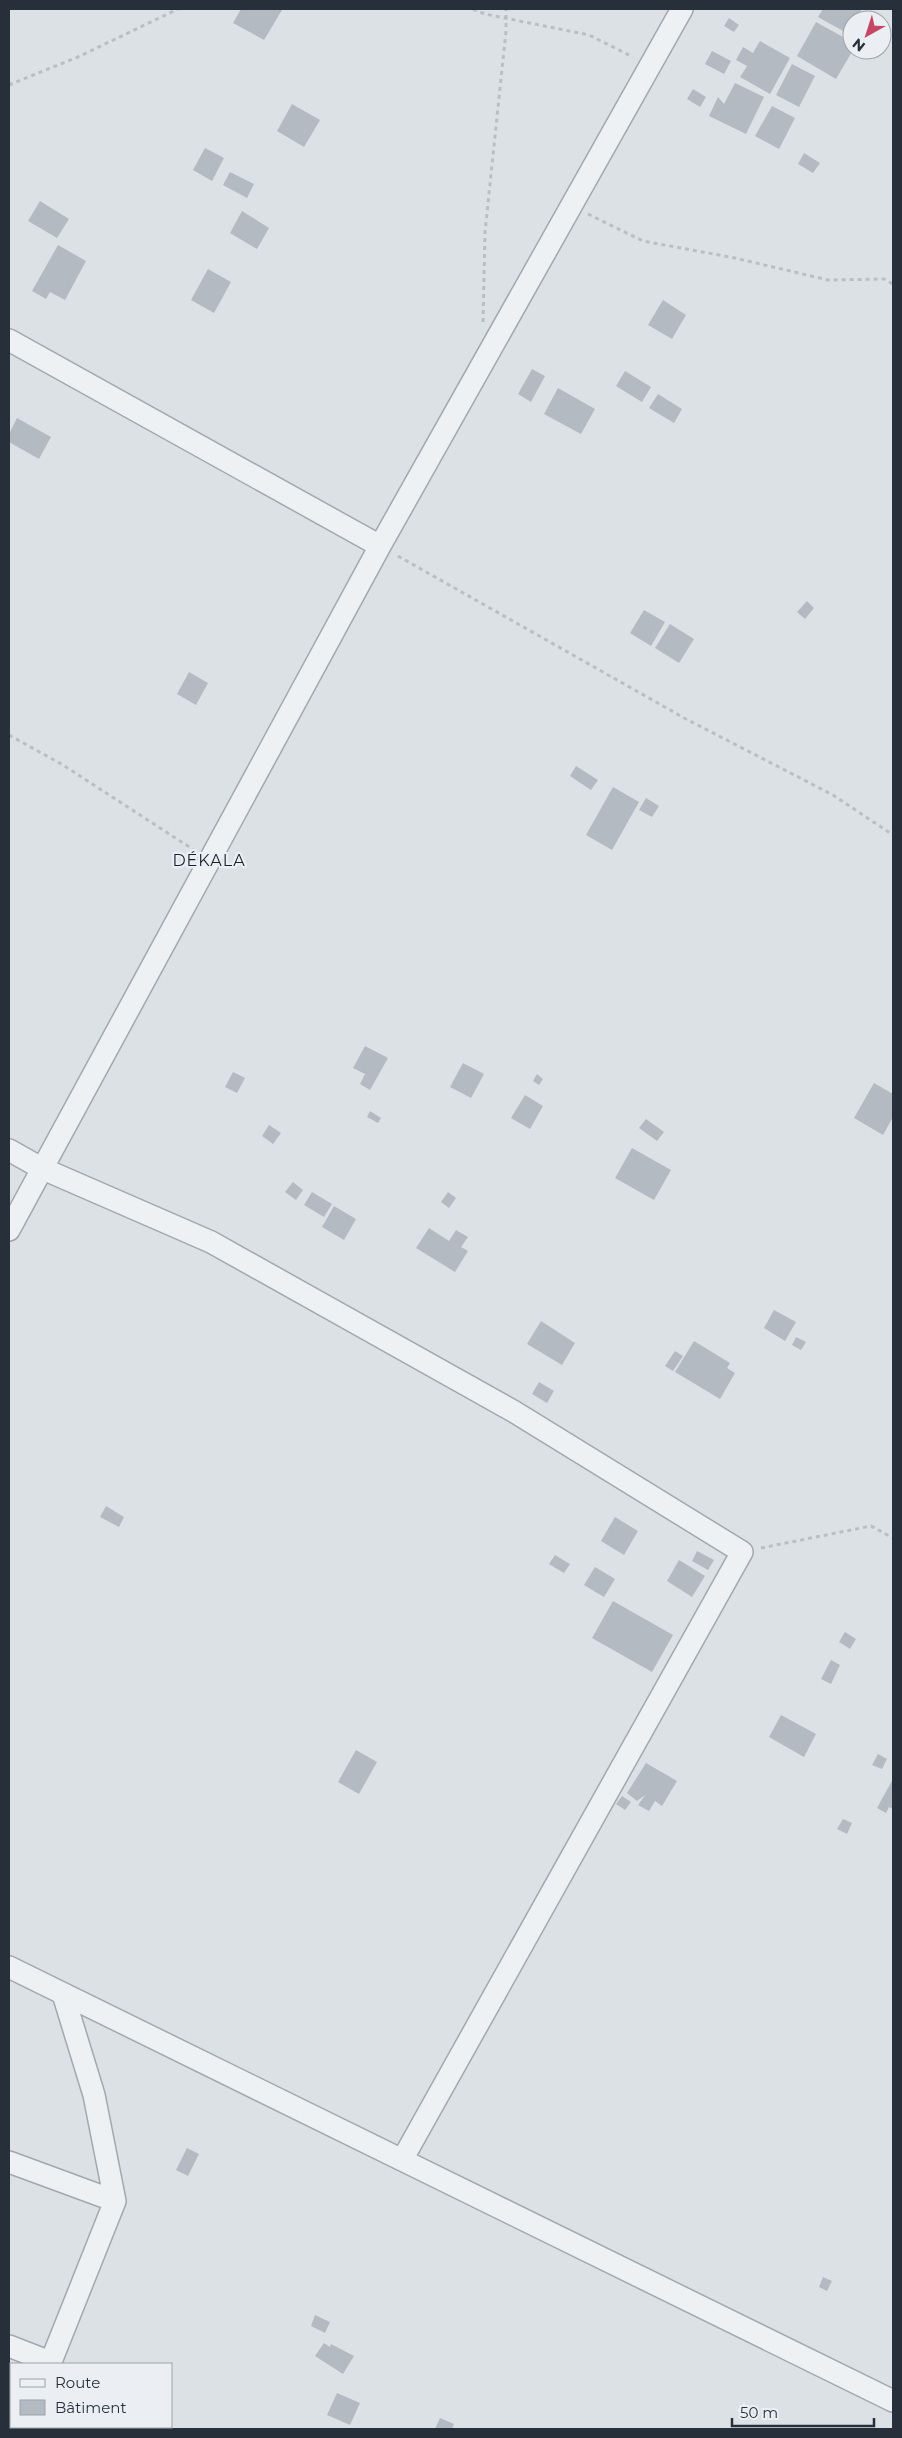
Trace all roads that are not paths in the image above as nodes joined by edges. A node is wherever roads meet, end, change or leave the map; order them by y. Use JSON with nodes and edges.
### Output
{"nodes":[{"id":1,"x":682,"y":9,"type":"edge"},
{"id":2,"x":9,"y":340,"type":"edge"},
{"id":3,"x":380,"y":546,"type":"junction"},
{"id":4,"x":9,"y":1150,"type":"edge"},
{"id":5,"x":41,"y":1168,"type":"junction"},
{"id":6,"x":9,"y":1230,"type":"edge"},
{"id":7,"x":9,"y":1967,"type":"edge"},
{"id":8,"x":63,"y":1994,"type":"junction"},
{"id":9,"x":402,"y":2160,"type":"junction"},
{"id":10,"x":9,"y":2162,"type":"edge"},
{"id":11,"x":115,"y":2201,"type":"junction"},
{"id":12,"x":9,"y":2346,"type":"edge"},
{"id":13,"x":50,"y":2363,"type":"edge"},
{"id":14,"x":893,"y":2401,"type":"edge"}],
"edges":[{"from":1,"to":3,"type":"street"},
{"from":2,"to":3,"type":"street"},
{"from":3,"to":5,"type":"street"},
{"from":4,"to":5,"type":"street"},
{"from":5,"to":6,"type":"street"},
{"from":5,"to":9,"type":"street"},
{"from":7,"to":8,"type":"street"},
{"from":8,"to":9,"type":"street"},
{"from":8,"to":11,"type":"street"},
{"from":9,"to":14,"type":"street"},
{"from":10,"to":11,"type":"street"},
{"from":11,"to":13,"type":"street"},
{"from":12,"to":13,"type":"street"}]}
